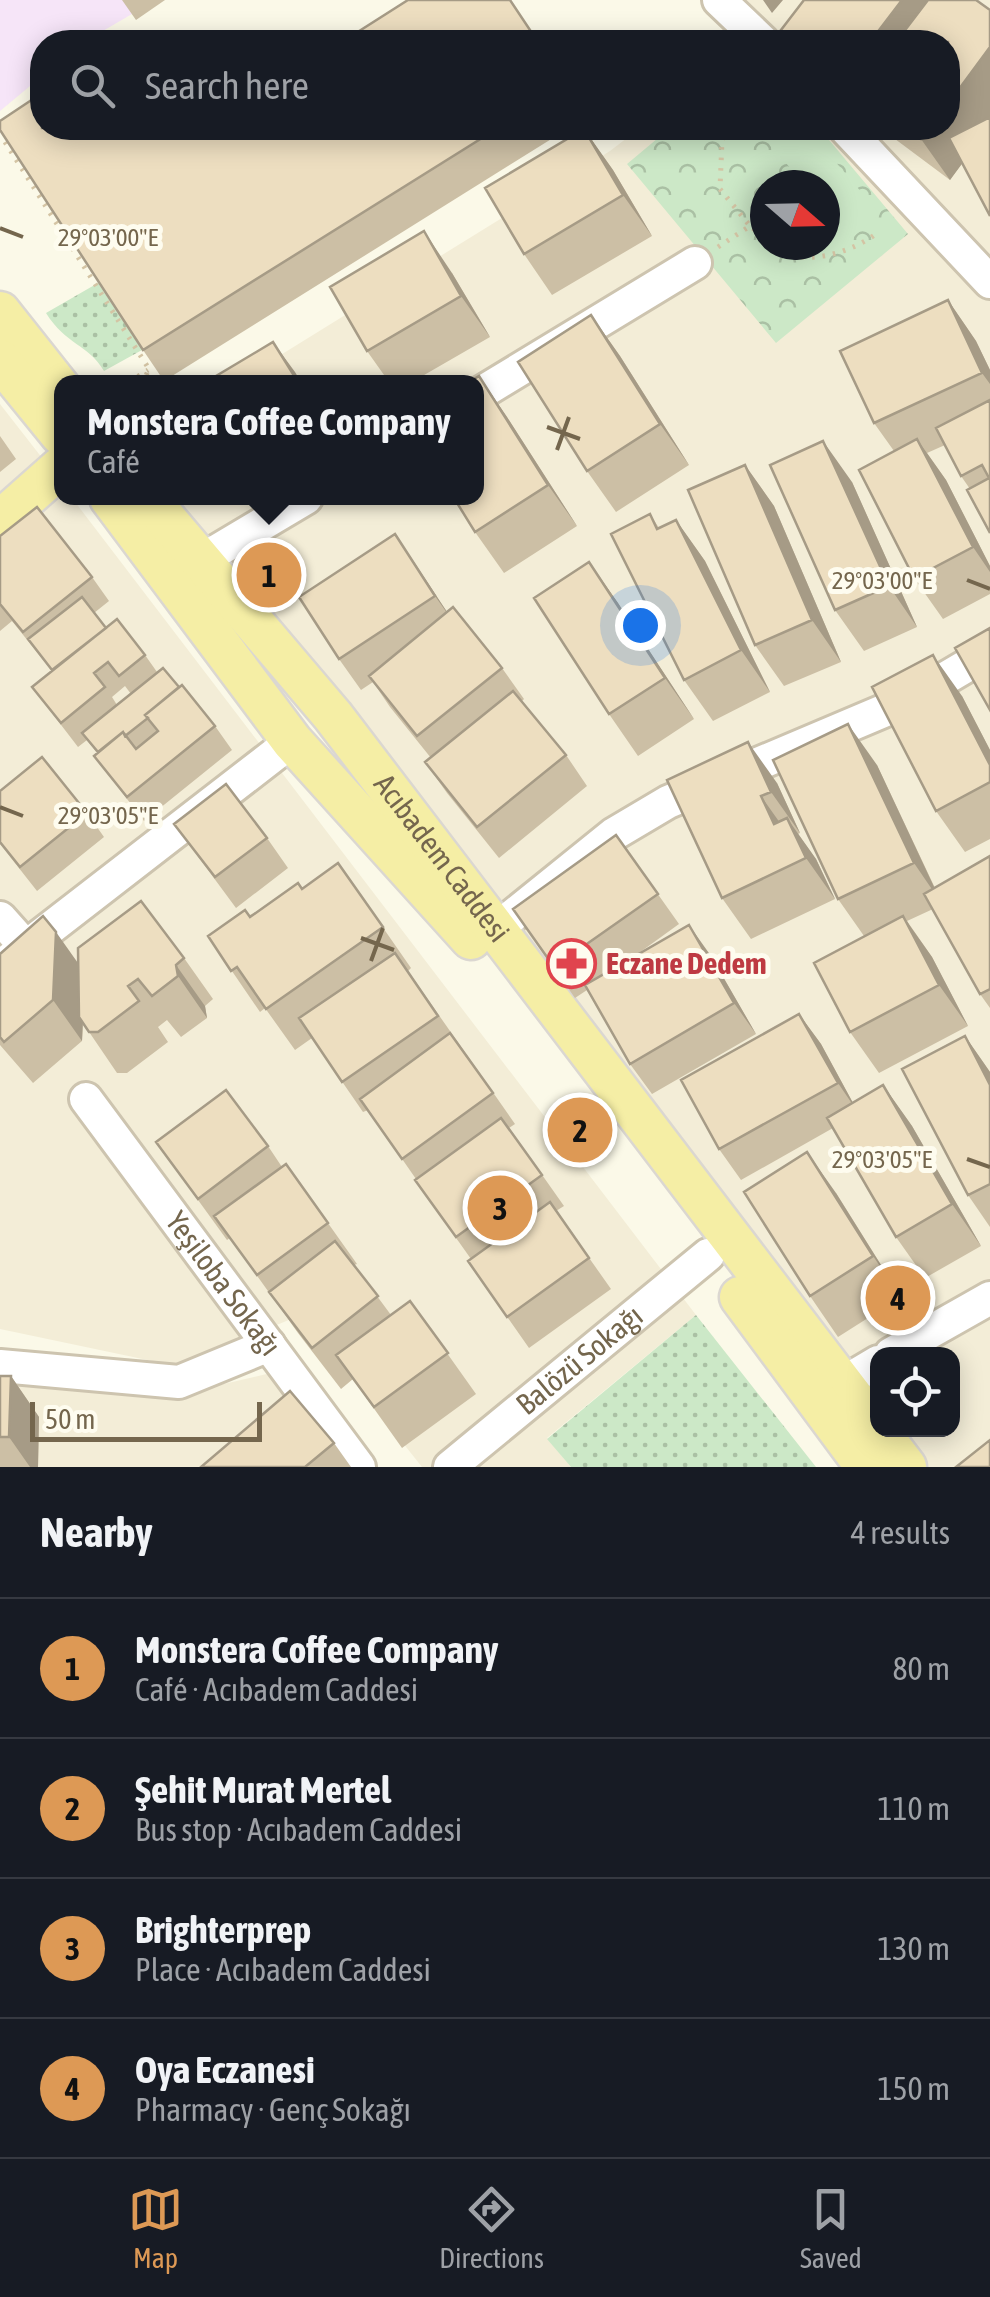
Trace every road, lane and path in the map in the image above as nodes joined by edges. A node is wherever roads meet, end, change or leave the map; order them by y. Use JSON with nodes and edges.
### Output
{"nodes":[{"id":1,"x":718,"y":0,"type":"edge"},
{"id":2,"x":750,"y":30,"type":"edge"},
{"id":3,"x":722,"y":140,"type":"edge"},
{"id":4,"x":856,"y":140,"type":"edge"},
{"id":5,"x":5,"y":142,"type":"edge"},
{"id":6,"x":750,"y":226,"type":"joint"},
{"id":7,"x":877,"y":232,"type":"dead end"},
{"id":8,"x":840,"y":253,"type":"edge"},
{"id":9,"x":695,"y":263,"type":"joint"},
{"id":10,"x":990,"y":282,"type":"edge"},
{"id":11,"x":0,"y":312,"type":"edge"},
{"id":12,"x":0,"y":360,"type":"edge"},
{"id":13,"x":151,"y":367,"type":"junction"},
{"id":14,"x":140,"y":375,"type":"edge"},
{"id":15,"x":147,"y":375,"type":"edge"},
{"id":16,"x":54,"y":379,"type":"edge"},
{"id":17,"x":484,"y":391,"type":"edge"},
{"id":18,"x":54,"y":424,"type":"edge"},
{"id":19,"x":54,"y":475,"type":"edge"},
{"id":20,"x":115,"y":505,"type":"edge"},
{"id":21,"x":154,"y":505,"type":"edge"},
{"id":22,"x":294,"y":505,"type":"edge"},
{"id":23,"x":0,"y":521,"type":"edge"},
{"id":24,"x":200,"y":562,"type":"junction"},
{"id":25,"x":990,"y":652,"type":"edge"},
{"id":26,"x":292,"y":741,"type":"junction"},
{"id":27,"x":0,"y":918,"type":"edge"},
{"id":28,"x":479,"y":930,"type":"junction"},
{"id":29,"x":12,"y":956,"type":"edge"},
{"id":30,"x":86,"y":1099,"type":"dead end"},
{"id":31,"x":708,"y":1256,"type":"junction"},
{"id":32,"x":990,"y":1298,"type":"edge"},
{"id":33,"x":268,"y":1346,"type":"junction"},
{"id":34,"x":903,"y":1347,"type":"edge"},
{"id":35,"x":0,"y":1366,"type":"edge"},
{"id":36,"x":870,"y":1366,"type":"edge"},
{"id":37,"x":825,"y":1387,"type":"junction"},
{"id":38,"x":359,"y":1467,"type":"edge"},
{"id":39,"x":450,"y":1467,"type":"edge"},
{"id":40,"x":866,"y":1467,"type":"edge"},
{"id":41,"x":906,"y":1467,"type":"edge"}],
"edges":[{"from":1,"to":2,"type":"street"},
{"from":3,"to":6,"type":"path"},
{"from":4,"to":10,"type":"street"},
{"from":5,"to":13,"type":"path"},
{"from":6,"to":9,"type":"path"},
{"from":7,"to":8,"type":"path"},
{"from":9,"to":17,"type":"street"},
{"from":11,"to":16,"type":"main road"},
{"from":12,"to":18,"type":"main road"},
{"from":13,"to":14,"type":"path"},
{"from":13,"to":15,"type":"path"},
{"from":19,"to":23,"type":"main road"},
{"from":20,"to":26,"type":"main road","name":"Acıbadem Caddesi"},
{"from":21,"to":24,"type":"main road","name":"Acıbadem Caddesi"},
{"from":22,"to":24,"type":"street"},
{"from":24,"to":28,"type":"main road","name":"Acıbadem Caddesi"},
{"from":25,"to":28,"type":"street"},
{"from":26,"to":28,"type":"main road","name":"Acıbadem Caddesi"},
{"from":26,"to":29,"type":"street"},
{"from":27,"to":29,"type":"street"},
{"from":28,"to":31,"type":"main road","name":"Acıbadem Caddesi"},
{"from":28,"to":37,"type":"main road","name":"Acıbadem Caddesi"},
{"from":30,"to":33,"type":"street","name":"Yeşiloba Sokağı"},
{"from":31,"to":37,"type":"main road","name":"Acıbadem Caddesi"},
{"from":31,"to":39,"type":"street","name":"Balözü Sokağı"},
{"from":32,"to":34,"type":"street"},
{"from":33,"to":35,"type":"street"},
{"from":33,"to":38,"type":"street","name":"Yeşiloba Sokağı"},
{"from":36,"to":37,"type":"street"},
{"from":37,"to":40,"type":"main road","name":"Acıbadem Caddesi"},
{"from":37,"to":41,"type":"main road","name":"Acıbadem Caddesi"}]}
